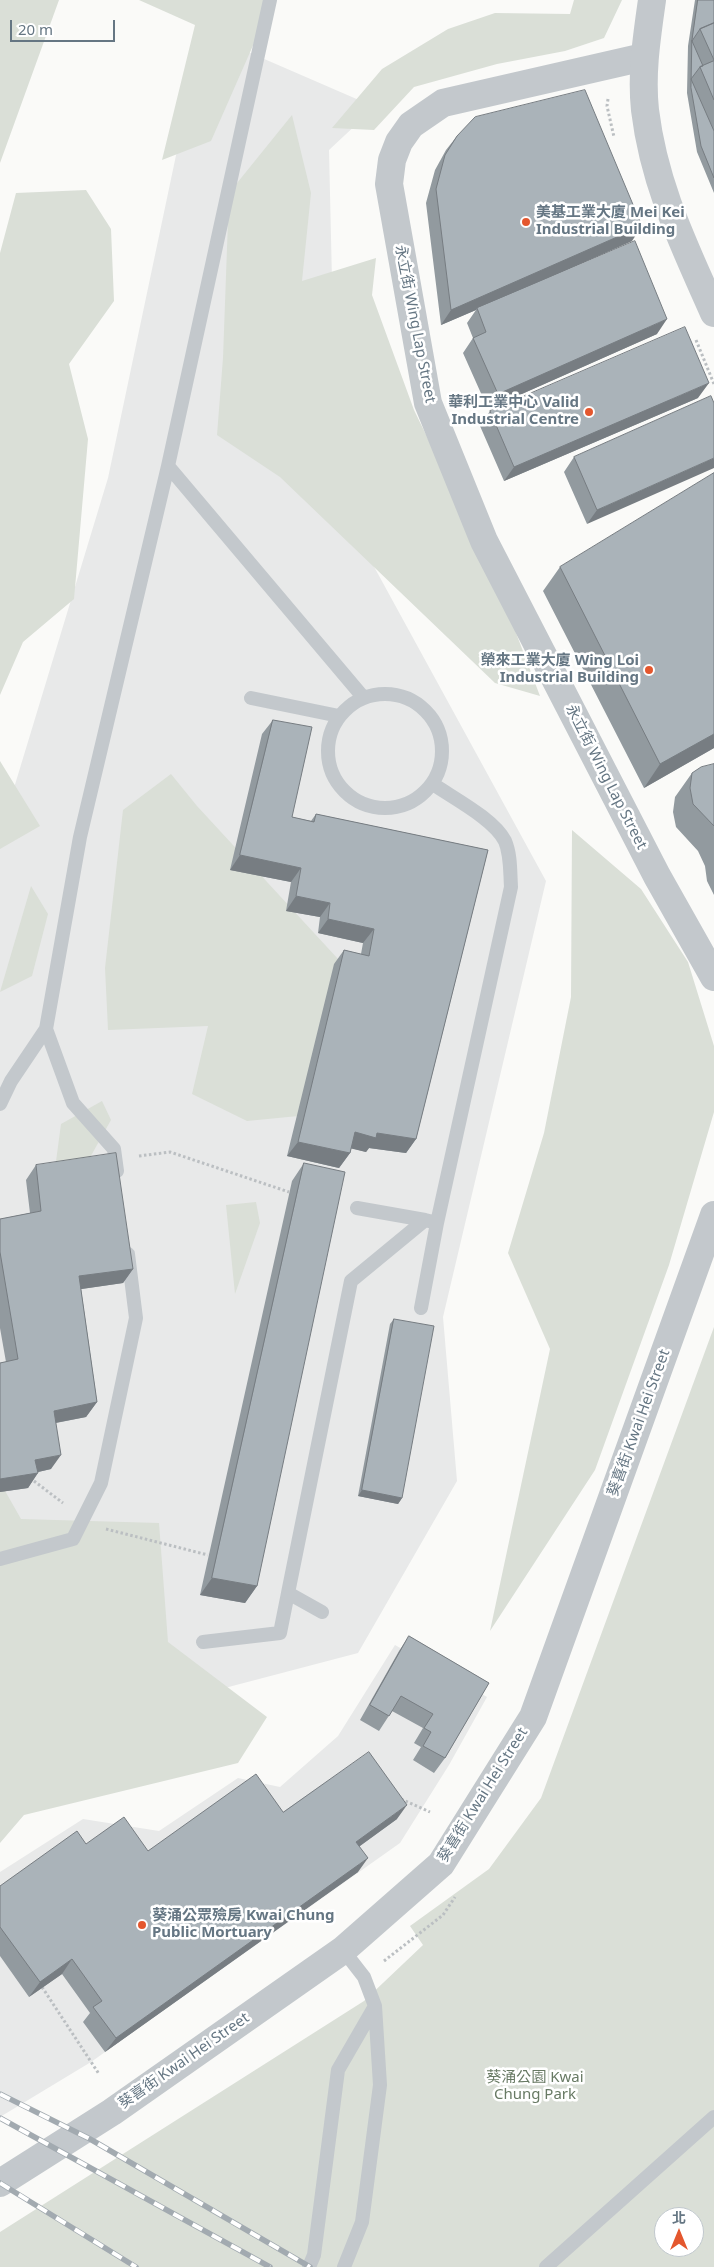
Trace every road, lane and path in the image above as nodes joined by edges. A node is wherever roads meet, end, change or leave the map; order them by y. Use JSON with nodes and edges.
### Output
{"nodes":[{"id":1,"x":270,"y":0,"type":"edge"},
{"id":2,"x":652,"y":0,"type":"edge"},
{"id":3,"x":644,"y":57,"type":"junction"},
{"id":4,"x":714,"y":313,"type":"edge"},
{"id":5,"x":168,"y":466,"type":"junction"},
{"id":6,"x":363,"y":697,"type":"junction"},
{"id":7,"x":252,"y":698,"type":"dead end"},
{"id":8,"x":340,"y":716,"type":"junction"},
{"id":9,"x":433,"y":784,"type":"junction"},
{"id":10,"x":714,"y":977,"type":"edge"},
{"id":11,"x":46,"y":1030,"type":"junction"},
{"id":12,"x":0,"y":1104,"type":"edge"},
{"id":13,"x":170,"y":1152,"type":"dead end"},
{"id":14,"x":119,"y":1187,"type":"edge"},
{"id":15,"x":289,"y":1192,"type":"dead end"},
{"id":16,"x":357,"y":1208,"type":"dead end"},
{"id":17,"x":714,"y":1215,"type":"edge"},
{"id":18,"x":431,"y":1222,"type":"junction"},
{"id":19,"x":126,"y":1243,"type":"edge"},
{"id":20,"x":421,"y":1308,"type":"dead end"},
{"id":21,"x":108,"y":1529,"type":"dead end"},
{"id":22,"x":208,"y":1556,"type":"dead end"},
{"id":23,"x":0,"y":1560,"type":"edge"},
{"id":24,"x":288,"y":1593,"type":"junction"},
{"id":25,"x":322,"y":1612,"type":"dead end"},
{"id":26,"x":203,"y":1642,"type":"dead end"},
{"id":27,"x":397,"y":1799,"type":"edge"},
{"id":28,"x":430,"y":1812,"type":"dead end"},
{"id":29,"x":460,"y":1890,"type":"dead end"},
{"id":30,"x":343,"y":1950,"type":"junction"},
{"id":31,"x":364,"y":1977,"type":"junction"},
{"id":32,"x":42,"y":1988,"type":"edge"},
{"id":33,"x":375,"y":2006,"type":"junction"},
{"id":34,"x":99,"y":2074,"type":"dead end"},
{"id":35,"x":714,"y":2117,"type":"edge"},
{"id":36,"x":0,"y":2183,"type":"edge"},
{"id":37,"x":308,"y":2267,"type":"edge"},
{"id":38,"x":344,"y":2267,"type":"edge"},
{"id":39,"x":546,"y":2267,"type":"edge"}],
"edges":[{"from":1,"to":5,"type":"lane"},
{"from":2,"to":3,"type":"street"},
{"from":3,"to":4,"type":"street"},
{"from":3,"to":10,"type":"street","name":"永立街 Wing Lap Street"},
{"from":5,"to":6,"type":"lane"},
{"from":5,"to":11,"type":"lane"},
{"from":6,"to":8,"type":"lane"},
{"from":6,"to":9,"type":"lane"},
{"from":7,"to":8,"type":"lane"},
{"from":8,"to":9,"type":"lane"},
{"from":9,"to":18,"type":"lane"},
{"from":11,"to":12,"type":"lane"},
{"from":11,"to":14,"type":"lane"},
{"from":13,"to":15,"type":"path"},
{"from":16,"to":18,"type":"lane"},
{"from":17,"to":30,"type":"street","name":"葵喜街 Kwai Hei Street"},
{"from":18,"to":20,"type":"lane"},
{"from":18,"to":24,"type":"lane"},
{"from":19,"to":23,"type":"lane"},
{"from":21,"to":22,"type":"path"},
{"from":24,"to":25,"type":"lane"},
{"from":24,"to":26,"type":"lane"},
{"from":27,"to":28,"type":"path"},
{"from":29,"to":31,"type":"path"},
{"from":30,"to":31,"type":"lane"},
{"from":30,"to":36,"type":"street","name":"葵喜街 Kwai Hei Street"},
{"from":31,"to":33,"type":"lane"},
{"from":32,"to":34,"type":"path"},
{"from":33,"to":37,"type":"lane"},
{"from":33,"to":38,"type":"lane"},
{"from":35,"to":39,"type":"lane"}]}
